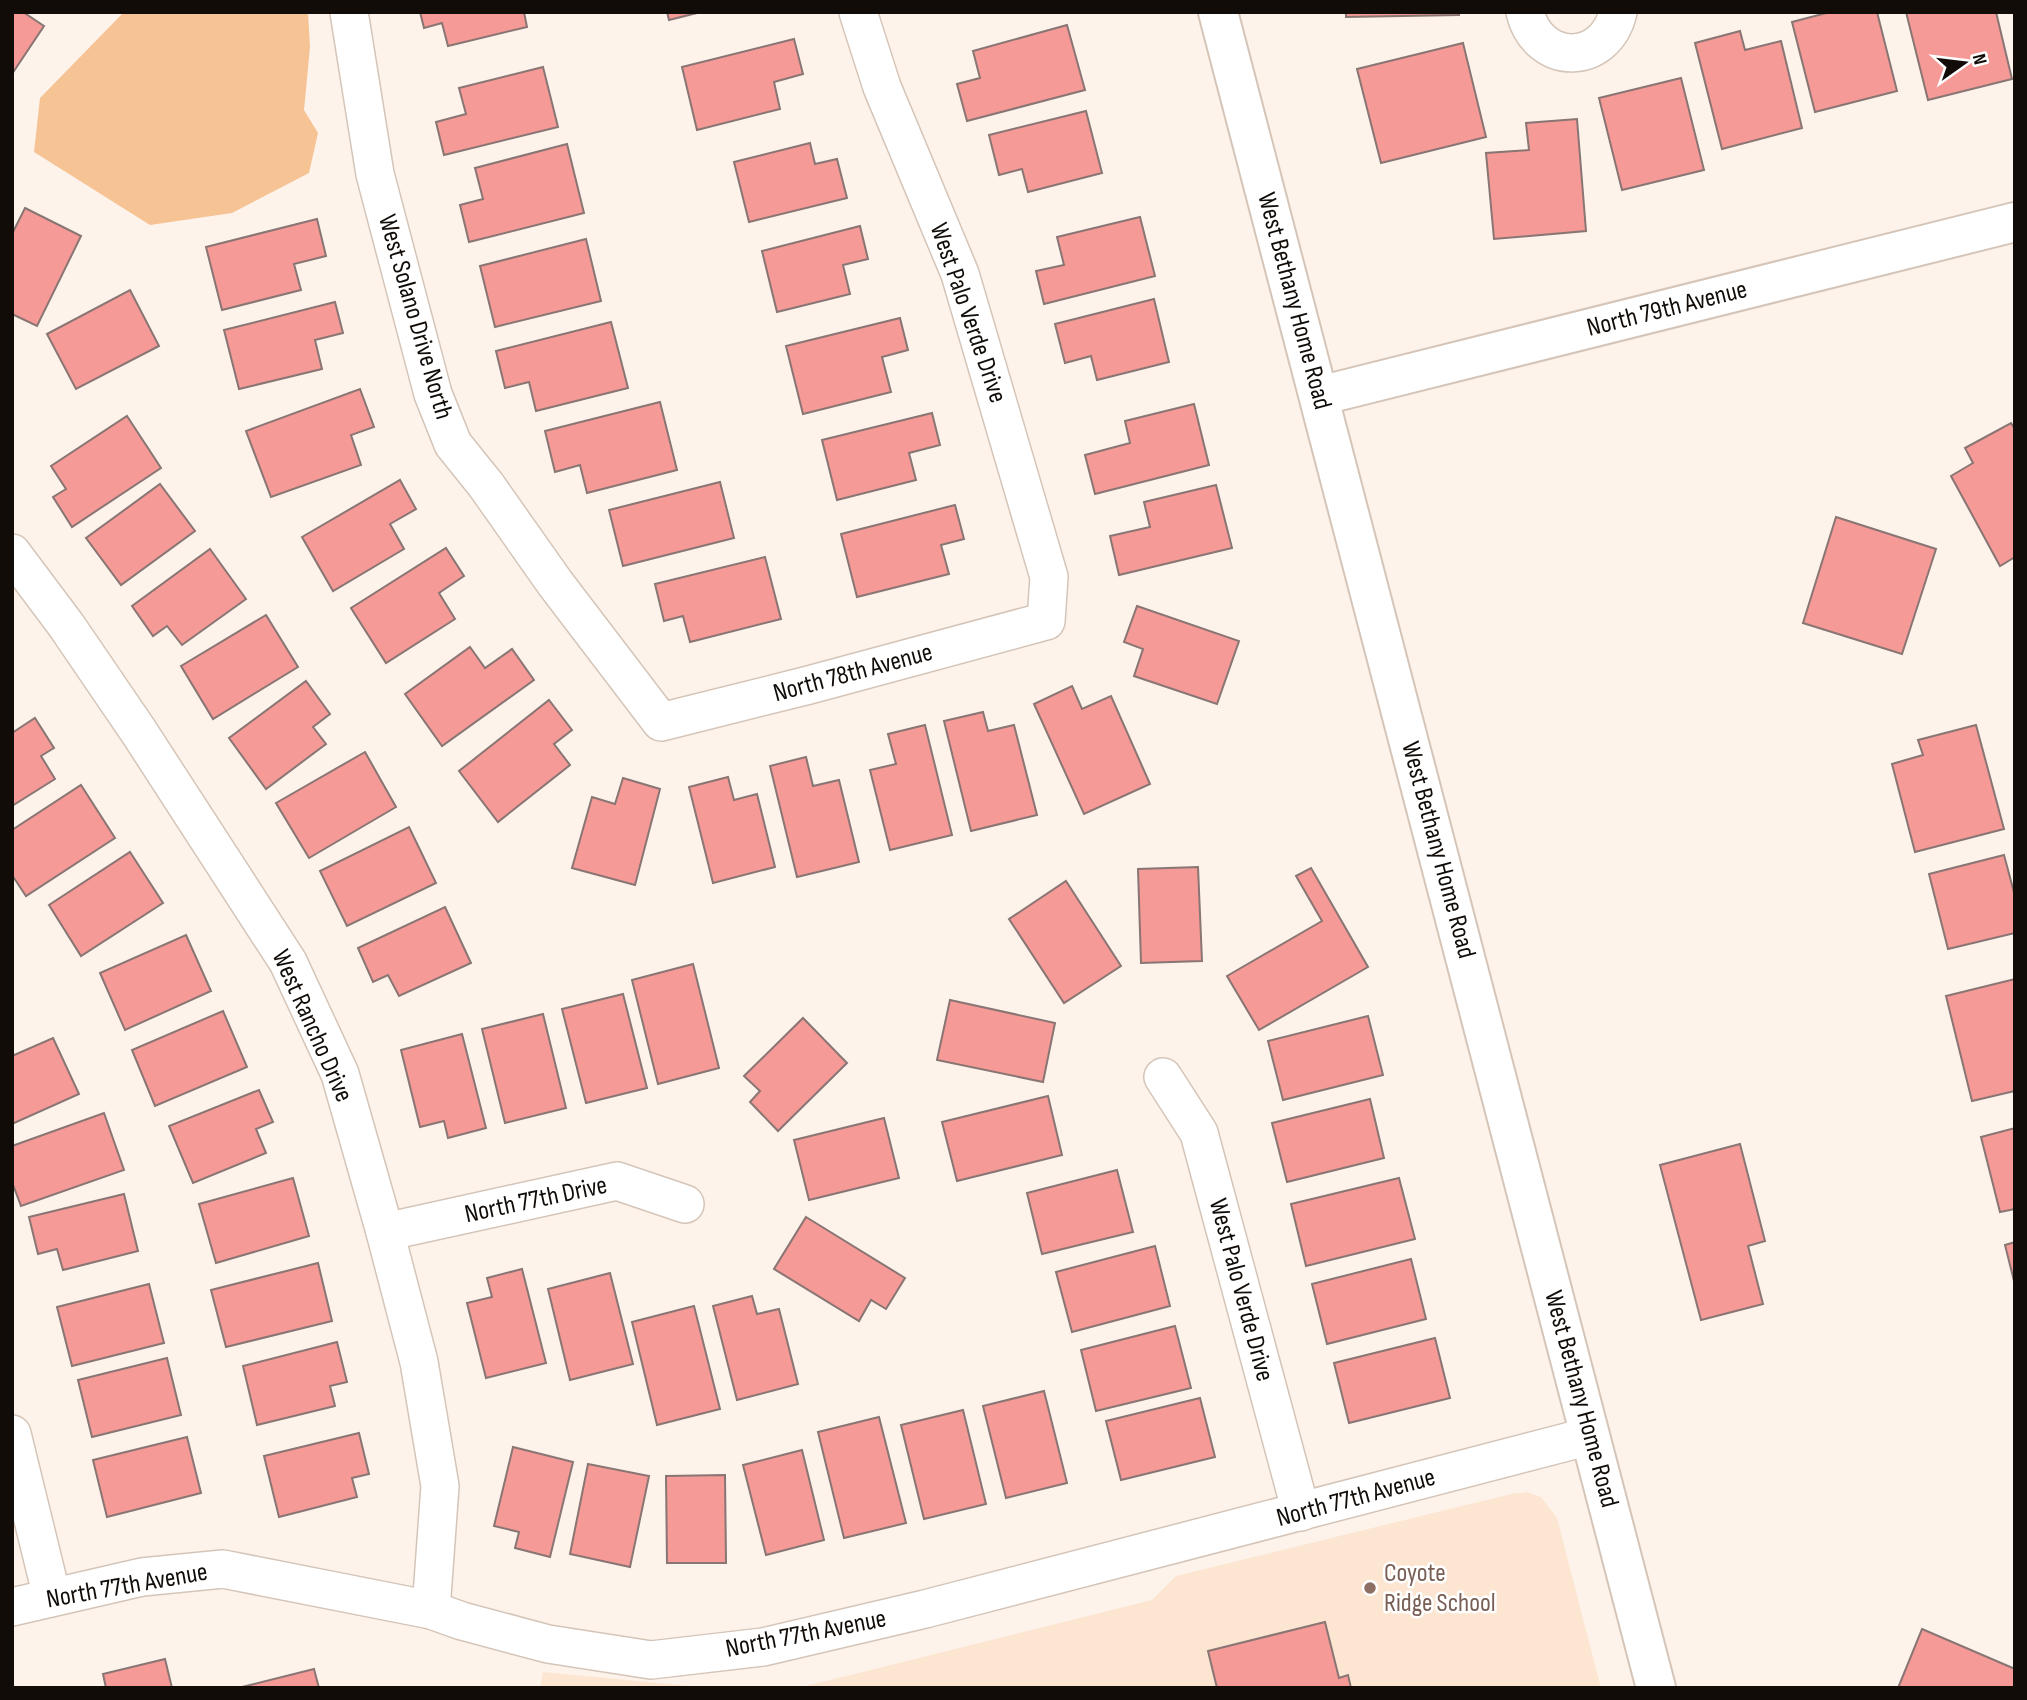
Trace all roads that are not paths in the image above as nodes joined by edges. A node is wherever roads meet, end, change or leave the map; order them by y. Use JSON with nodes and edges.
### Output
{"nodes":[{"id":1,"x":349,"y":12,"type":"edge"},
{"id":2,"x":858,"y":12,"type":"edge"},
{"id":3,"x":1217,"y":12,"type":"edge"},
{"id":4,"x":1525,"y":12,"type":"edge"},
{"id":5,"x":1618,"y":12,"type":"edge"},
{"id":6,"x":2015,"y":222,"type":"edge"},
{"id":7,"x":1319,"y":396,"type":"junction"},
{"id":8,"x":12,"y":554,"type":"edge"},
{"id":9,"x":1046,"y":621,"type":"joint"},
{"id":10,"x":660,"y":722,"type":"joint"},
{"id":11,"x":1163,"y":1077,"type":"dead end"},
{"id":12,"x":685,"y":1204,"type":"dead end"},
{"id":13,"x":385,"y":1232,"type":"junction"},
{"id":14,"x":12,"y":1434,"type":"edge"},
{"id":15,"x":1590,"y":1436,"type":"junction"},
{"id":16,"x":1301,"y":1512,"type":"junction"},
{"id":17,"x":52,"y":1597,"type":"junction"},
{"id":18,"x":12,"y":1607,"type":"edge"},
{"id":19,"x":431,"y":1610,"type":"junction"},
{"id":20,"x":1657,"y":1688,"type":"edge"}],
"edges":[{"from":1,"to":10,"type":"street","name":"West Solano Drive North"},
{"from":2,"to":9,"type":"street","name":"West Palo Verde Drive"},
{"from":3,"to":7,"type":"main road","name":"West Bethany Home Road"},
{"from":4,"to":5,"type":"street"},
{"from":6,"to":7,"type":"main road","name":"North 79th Avenue"},
{"from":7,"to":15,"type":"main road","name":"West Bethany Home Road"},
{"from":8,"to":13,"type":"street","name":"West Rancho Drive"},
{"from":9,"to":10,"type":"street","name":"North 78th Avenue"},
{"from":11,"to":16,"type":"street","name":"West Palo Verde Drive"},
{"from":12,"to":13,"type":"street","name":"North 77th Drive"},
{"from":13,"to":19,"type":"street","name":"West Rancho Drive"},
{"from":14,"to":17,"type":"street"},
{"from":15,"to":16,"type":"street","name":"North 77th Avenue"},
{"from":15,"to":20,"type":"main road","name":"West Bethany Home Road"},
{"from":16,"to":19,"type":"street","name":"North 77th Avenue"},
{"from":17,"to":18,"type":"street","name":"North 77th Avenue"},
{"from":17,"to":19,"type":"street","name":"North 77th Avenue"}]}
